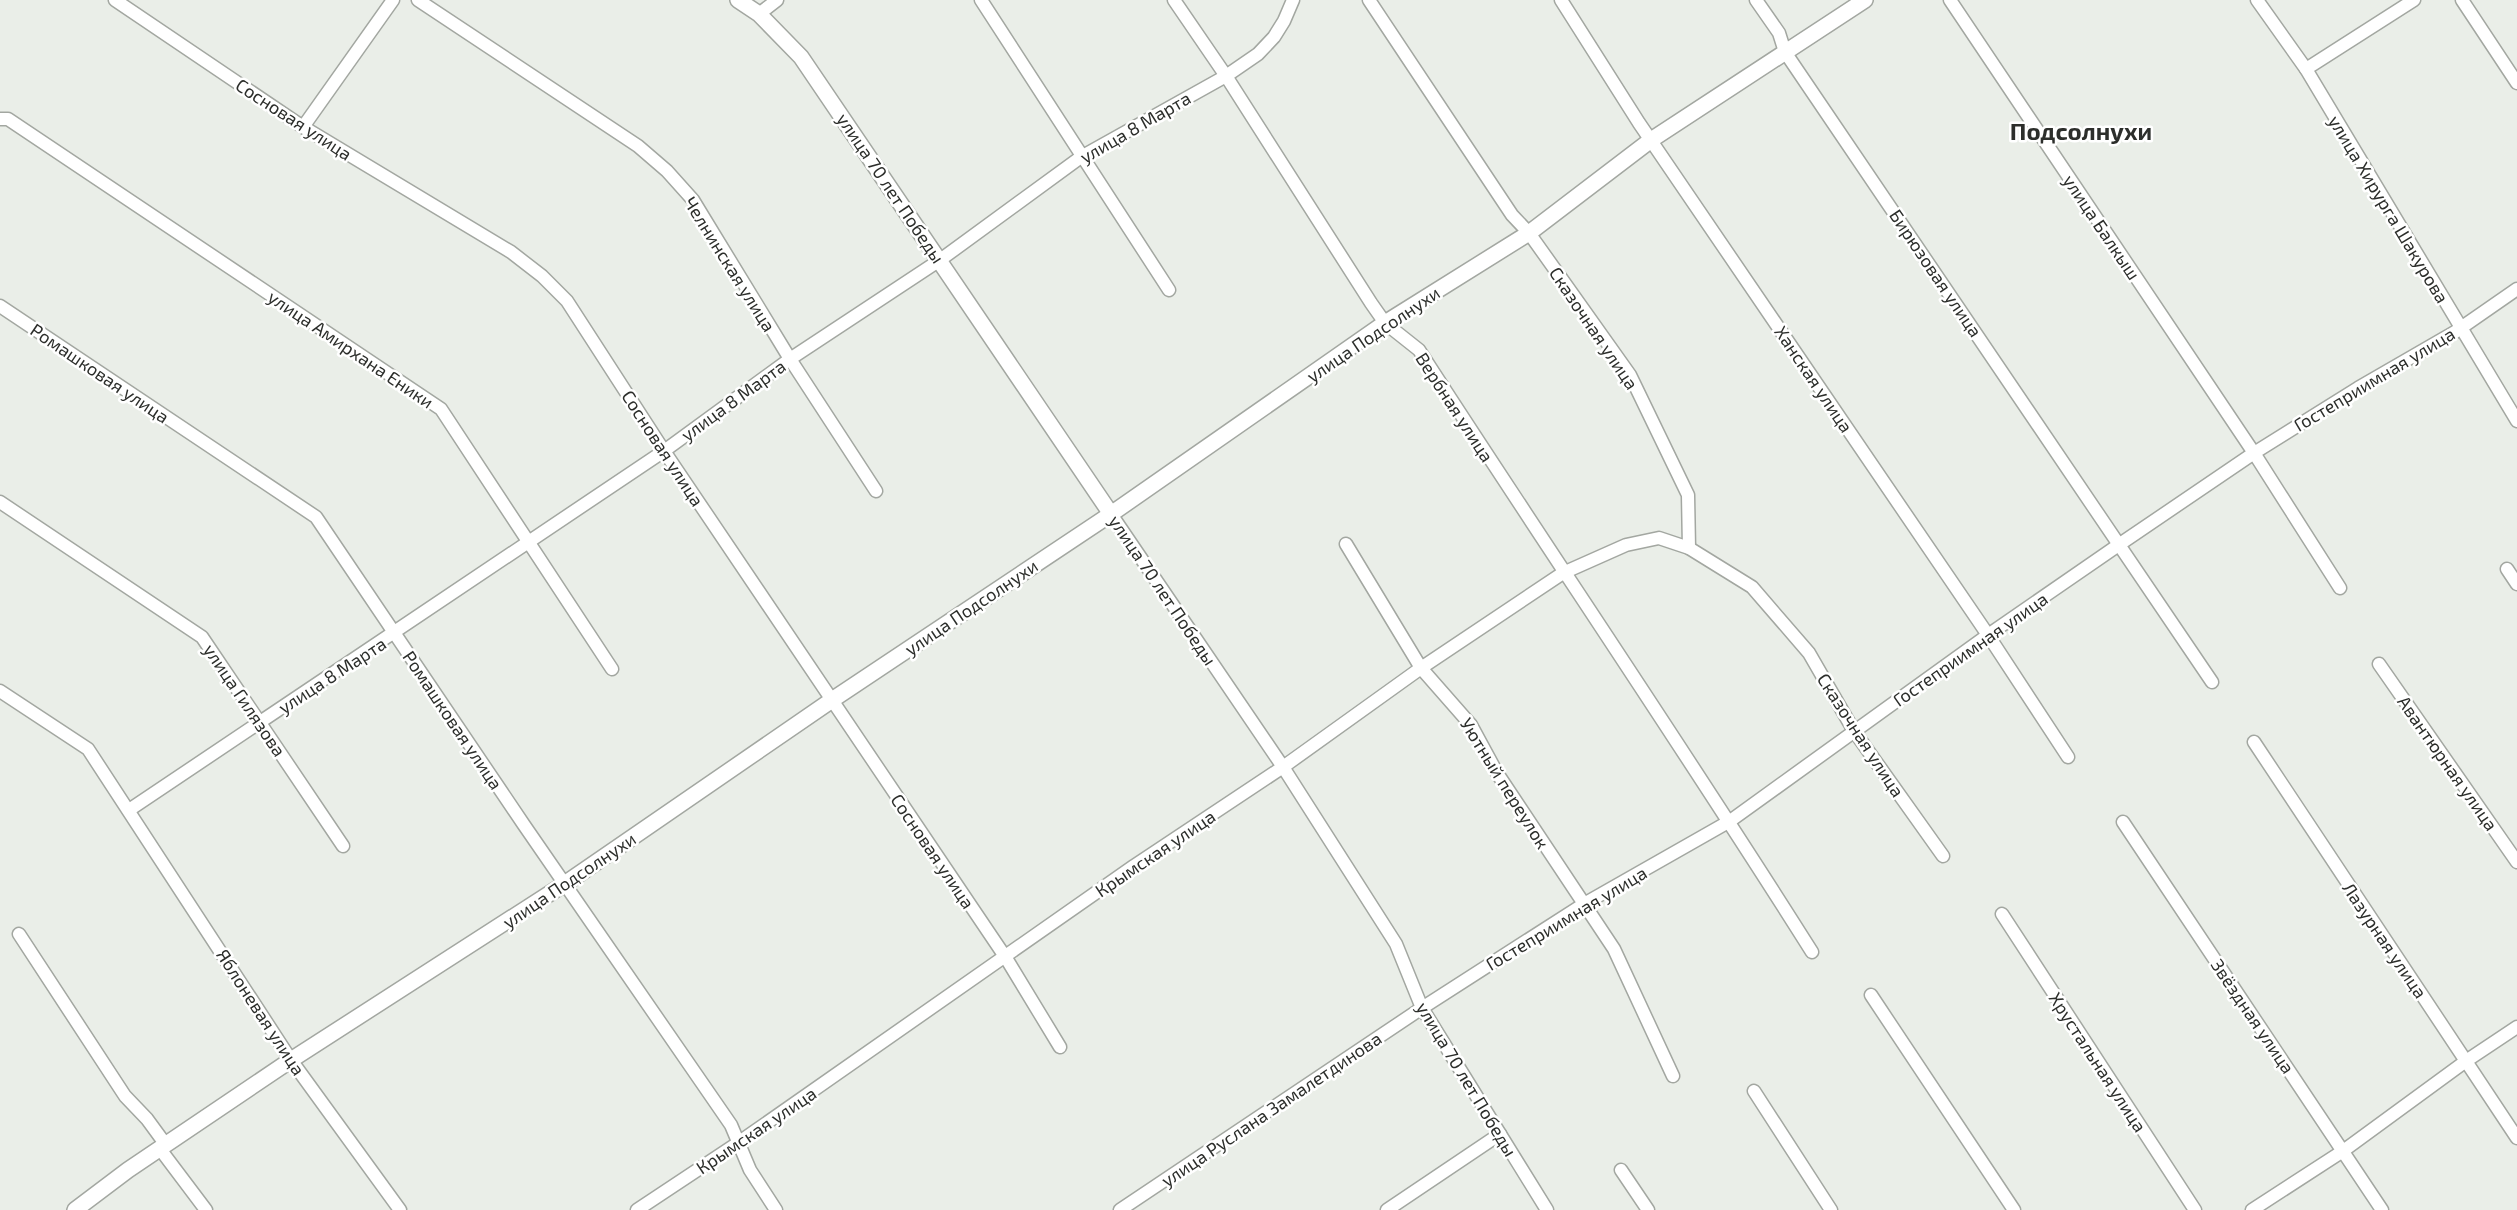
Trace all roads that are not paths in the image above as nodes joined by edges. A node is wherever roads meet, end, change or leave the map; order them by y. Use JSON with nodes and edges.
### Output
{"nodes":[{"id":1,"x":115,"y":0,"type":"edge"},
{"id":2,"x":393,"y":0,"type":"edge"},
{"id":3,"x":418,"y":0,"type":"edge"},
{"id":4,"x":738,"y":0,"type":"edge"},
{"id":5,"x":777,"y":0,"type":"edge"},
{"id":6,"x":981,"y":0,"type":"edge"},
{"id":7,"x":1174,"y":0,"type":"edge"},
{"id":8,"x":1293,"y":0,"type":"edge"},
{"id":9,"x":1369,"y":0,"type":"edge"},
{"id":10,"x":1561,"y":0,"type":"edge"},
{"id":11,"x":1756,"y":0,"type":"edge"},
{"id":12,"x":1865,"y":0,"type":"edge"},
{"id":13,"x":1950,"y":0,"type":"edge"},
{"id":14,"x":2257,"y":0,"type":"edge"},
{"id":15,"x":2414,"y":0,"type":"edge"},
{"id":16,"x":2462,"y":0,"type":"edge"},
{"id":17,"x":759,"y":14,"type":"junction"},
{"id":18,"x":1785,"y":52,"type":"junction"},
{"id":19,"x":2306,"y":69,"type":"junction"},
{"id":20,"x":1226,"y":76,"type":"junction"},
{"id":21,"x":2517,"y":83,"type":"edge"},
{"id":22,"x":0,"y":119,"type":"edge"},
{"id":23,"x":303,"y":127,"type":"junction"},
{"id":24,"x":1651,"y":140,"type":"junction"},
{"id":25,"x":1081,"y":157,"type":"junction"},
{"id":26,"x":1529,"y":233,"type":"junction"},
{"id":27,"x":940,"y":260,"type":"junction"},
{"id":28,"x":2517,"y":289,"type":"edge"},
{"id":29,"x":1169,"y":290,"type":"dead end"},
{"id":30,"x":0,"y":306,"type":"edge"},
{"id":31,"x":1385,"y":323,"type":"junction"},
{"id":32,"x":2460,"y":328,"type":"junction"},
{"id":33,"x":790,"y":359,"type":"junction"},
{"id":34,"x":2517,"y":421,"type":"edge"},
{"id":35,"x":664,"y":451,"type":"junction"},
{"id":36,"x":2254,"y":453,"type":"junction"},
{"id":37,"x":876,"y":491,"type":"dead end"},
{"id":38,"x":0,"y":502,"type":"edge"},
{"id":39,"x":1111,"y":514,"type":"junction"},
{"id":40,"x":528,"y":543,"type":"junction"},
{"id":41,"x":1346,"y":544,"type":"dead end"},
{"id":42,"x":2120,"y":544,"type":"junction"},
{"id":43,"x":1689,"y":548,"type":"junction"},
{"id":44,"x":2507,"y":569,"type":"dead end"},
{"id":45,"x":1563,"y":573,"type":"junction"},
{"id":46,"x":2517,"y":584,"type":"edge"},
{"id":47,"x":2340,"y":588,"type":"dead end"},
{"id":48,"x":394,"y":634,"type":"junction"},
{"id":49,"x":1988,"y":635,"type":"junction"},
{"id":50,"x":2379,"y":664,"type":"dead end"},
{"id":51,"x":1421,"y":668,"type":"junction"},
{"id":52,"x":612,"y":669,"type":"dead end"},
{"id":53,"x":2212,"y":682,"type":"dead end"},
{"id":54,"x":0,"y":691,"type":"edge"},
{"id":55,"x":832,"y":700,"type":"junction"},
{"id":56,"x":261,"y":722,"type":"junction"},
{"id":57,"x":1854,"y":731,"type":"junction"},
{"id":58,"x":2254,"y":742,"type":"dead end"},
{"id":59,"x":2068,"y":758,"type":"dead end"},
{"id":60,"x":1283,"y":767,"type":"junction"},
{"id":61,"x":129,"y":810,"type":"junction"},
{"id":62,"x":1730,"y":821,"type":"junction"},
{"id":63,"x":2123,"y":822,"type":"dead end"},
{"id":64,"x":342,"y":846,"type":"dead end"},
{"id":65,"x":1943,"y":856,"type":"dead end"},
{"id":66,"x":2517,"y":862,"type":"edge"},
{"id":67,"x":566,"y":883,"type":"junction"},
{"id":68,"x":1584,"y":904,"type":"junction"},
{"id":69,"x":2002,"y":914,"type":"dead end"},
{"id":70,"x":19,"y":934,"type":"dead end"},
{"id":71,"x":1812,"y":952,"type":"dead end"},
{"id":72,"x":1005,"y":958,"type":"junction"},
{"id":73,"x":1870,"y":995,"type":"dead end"},
{"id":74,"x":1422,"y":1008,"type":"junction"},
{"id":75,"x":2517,"y":1027,"type":"edge"},
{"id":76,"x":1060,"y":1047,"type":"dead end"},
{"id":77,"x":291,"y":1060,"type":"junction"},
{"id":78,"x":2466,"y":1061,"type":"junction"},
{"id":79,"x":1673,"y":1076,"type":"dead end"},
{"id":80,"x":1754,"y":1091,"type":"dead end"},
{"id":81,"x":1500,"y":1134,"type":"junction"},
{"id":82,"x":2517,"y":1138,"type":"edge"},
{"id":83,"x":738,"y":1143,"type":"junction"},
{"id":84,"x":163,"y":1147,"type":"junction"},
{"id":85,"x":2343,"y":1151,"type":"junction"},
{"id":86,"x":1621,"y":1170,"type":"dead end"},
{"id":87,"x":75,"y":1210,"type":"edge"},
{"id":88,"x":206,"y":1210,"type":"edge"},
{"id":89,"x":400,"y":1210,"type":"edge"},
{"id":90,"x":637,"y":1210,"type":"edge"},
{"id":91,"x":776,"y":1210,"type":"edge"},
{"id":92,"x":1120,"y":1210,"type":"edge"},
{"id":93,"x":1387,"y":1210,"type":"edge"},
{"id":94,"x":1547,"y":1210,"type":"edge"},
{"id":95,"x":1648,"y":1210,"type":"edge"},
{"id":96,"x":1831,"y":1210,"type":"edge"},
{"id":97,"x":2014,"y":1210,"type":"edge"},
{"id":98,"x":2195,"y":1210,"type":"edge"},
{"id":99,"x":2252,"y":1210,"type":"edge"},
{"id":100,"x":2382,"y":1210,"type":"edge"}],
"edges":[{"from":1,"to":23,"type":"street","name":"Сосновая улица"},
{"from":2,"to":23,"type":"street"},
{"from":3,"to":33,"type":"street","name":"Челнинская улица"},
{"from":4,"to":17,"type":"street","name":"улица 70 лет Победы"},
{"from":5,"to":17,"type":"street"},
{"from":6,"to":25,"type":"street"},
{"from":7,"to":20,"type":"street","name":"Вербная улица"},
{"from":8,"to":20,"type":"street","name":"улица 8 Марта"},
{"from":9,"to":26,"type":"street","name":"Сказочная улица"},
{"from":10,"to":24,"type":"street","name":"Ханская улица"},
{"from":11,"to":18,"type":"street","name":"Бирюзовая улица"},
{"from":12,"to":18,"type":"street","name":"улица Подсолнухи"},
{"from":13,"to":36,"type":"street","name":"улица Балкыш"},
{"from":14,"to":19,"type":"street","name":"улица Хирурга Шакурова"},
{"from":15,"to":19,"type":"street"},
{"from":16,"to":21,"type":"street"},
{"from":17,"to":27,"type":"street","name":"улица 70 лет Победы"},
{"from":18,"to":24,"type":"street","name":"улица Подсолнухи"},
{"from":18,"to":42,"type":"street","name":"Бирюзовая улица"},
{"from":19,"to":32,"type":"street","name":"улица Хирурга Шакурова"},
{"from":20,"to":25,"type":"street","name":"улица 8 Марта"},
{"from":20,"to":31,"type":"street","name":"Вербная улица"},
{"from":22,"to":40,"type":"street","name":"улица Амирхана Еники"},
{"from":23,"to":35,"type":"street","name":"Сосновая улица"},
{"from":24,"to":26,"type":"street","name":"улица Подсолнухи"},
{"from":24,"to":49,"type":"street","name":"Ханская улица"},
{"from":25,"to":27,"type":"street","name":"улица 8 Марта"},
{"from":25,"to":29,"type":"street"},
{"from":26,"to":31,"type":"street","name":"улица Подсолнухи"},
{"from":26,"to":43,"type":"street","name":"Сказочная улица"},
{"from":27,"to":33,"type":"street","name":"улица 8 Марта"},
{"from":27,"to":39,"type":"street","name":"улица 70 лет Победы"},
{"from":28,"to":32,"type":"street","name":"Гостеприимная улица"},
{"from":30,"to":48,"type":"street","name":"Ромашковая улица"},
{"from":31,"to":39,"type":"street","name":"улица Подсолнухи"},
{"from":31,"to":45,"type":"street","name":"Вербная улица"},
{"from":32,"to":34,"type":"street","name":"улица Хирурга Шакурова"},
{"from":32,"to":36,"type":"street","name":"Гостеприимная улица"},
{"from":33,"to":35,"type":"street","name":"улица 8 Марта"},
{"from":33,"to":37,"type":"street","name":"Челнинская улица"},
{"from":35,"to":40,"type":"street","name":"улица 8 Марта"},
{"from":35,"to":55,"type":"street","name":"Сосновая улица"},
{"from":36,"to":42,"type":"street","name":"Гостеприимная улица"},
{"from":36,"to":47,"type":"street","name":"улица Балкыш"},
{"from":38,"to":56,"type":"street","name":"улица Гилязова"},
{"from":39,"to":55,"type":"street","name":"улица Подсолнухи"},
{"from":39,"to":60,"type":"street","name":"улица 70 лет Победы"},
{"from":40,"to":48,"type":"street","name":"улица 8 Марта"},
{"from":40,"to":52,"type":"street","name":"улица Амирхана Еники"},
{"from":41,"to":51,"type":"street","name":"Уютный переулок"},
{"from":42,"to":49,"type":"street","name":"Гостеприимная улица"},
{"from":42,"to":53,"type":"street","name":"Бирюзовая улица"},
{"from":43,"to":45,"type":"street","name":"Крымская улица"},
{"from":43,"to":57,"type":"street","name":"Сказочная улица"},
{"from":44,"to":46,"type":"street"},
{"from":45,"to":51,"type":"street","name":"Крымская улица"},
{"from":45,"to":62,"type":"street","name":"Вербная улица"},
{"from":48,"to":56,"type":"street","name":"улица 8 Марта"},
{"from":48,"to":67,"type":"street","name":"Ромашковая улица"},
{"from":49,"to":57,"type":"street","name":"Гостеприимная улица"},
{"from":49,"to":59,"type":"street","name":"Ханская улица"},
{"from":50,"to":66,"type":"street","name":"Авантюрная улица"},
{"from":51,"to":60,"type":"street","name":"Крымская улица"},
{"from":51,"to":68,"type":"street","name":"Уютный переулок"},
{"from":54,"to":61,"type":"street","name":"Яблоневая улица"},
{"from":55,"to":67,"type":"street","name":"улица Подсолнухи"},
{"from":55,"to":72,"type":"street","name":"Сосновая улица"},
{"from":56,"to":61,"type":"street","name":"улица 8 Марта"},
{"from":56,"to":64,"type":"street","name":"улица Гилязова"},
{"from":57,"to":62,"type":"street","name":"Гостеприимная улица"},
{"from":57,"to":65,"type":"street","name":"Сказочная улица"},
{"from":58,"to":78,"type":"street","name":"Лазурная улица"},
{"from":60,"to":72,"type":"street","name":"Крымская улица"},
{"from":60,"to":74,"type":"street","name":"улица 70 лет Победы"},
{"from":61,"to":77,"type":"street","name":"Яблоневая улица"},
{"from":62,"to":68,"type":"street","name":"Гостеприимная улица"},
{"from":62,"to":71,"type":"street","name":"Вербная улица"},
{"from":63,"to":85,"type":"street","name":"Звёздная улица"},
{"from":67,"to":77,"type":"street","name":"улица Подсолнухи"},
{"from":67,"to":83,"type":"street","name":"Ромашковая улица"},
{"from":68,"to":74,"type":"street","name":"Гостеприимная улица"},
{"from":68,"to":79,"type":"street","name":"Уютный переулок"},
{"from":69,"to":98,"type":"street","name":"Хрустальная улица"},
{"from":70,"to":84,"type":"street"},
{"from":72,"to":76,"type":"street","name":"Сосновая улица"},
{"from":72,"to":83,"type":"street","name":"Крымская улица"},
{"from":73,"to":97,"type":"street"},
{"from":74,"to":81,"type":"street","name":"улица 70 лет Победы"},
{"from":74,"to":92,"type":"street","name":"улица Руслана Замалетдинова"},
{"from":75,"to":78,"type":"street"},
{"from":77,"to":84,"type":"street","name":"улица Подсолнухи"},
{"from":77,"to":89,"type":"street","name":"Яблоневая улица"},
{"from":78,"to":82,"type":"street","name":"Лазурная улица"},
{"from":78,"to":85,"type":"street"},
{"from":80,"to":96,"type":"street"},
{"from":81,"to":93,"type":"street"},
{"from":81,"to":94,"type":"street","name":"улица 70 лет Победы"},
{"from":83,"to":90,"type":"street","name":"Крымская улица"},
{"from":83,"to":91,"type":"street","name":"Ромашковая улица"},
{"from":84,"to":87,"type":"street","name":"улица Подсолнухи"},
{"from":84,"to":88,"type":"street"},
{"from":85,"to":99,"type":"street"},
{"from":85,"to":100,"type":"street","name":"Звёздная улица"},
{"from":86,"to":95,"type":"street"}]}
